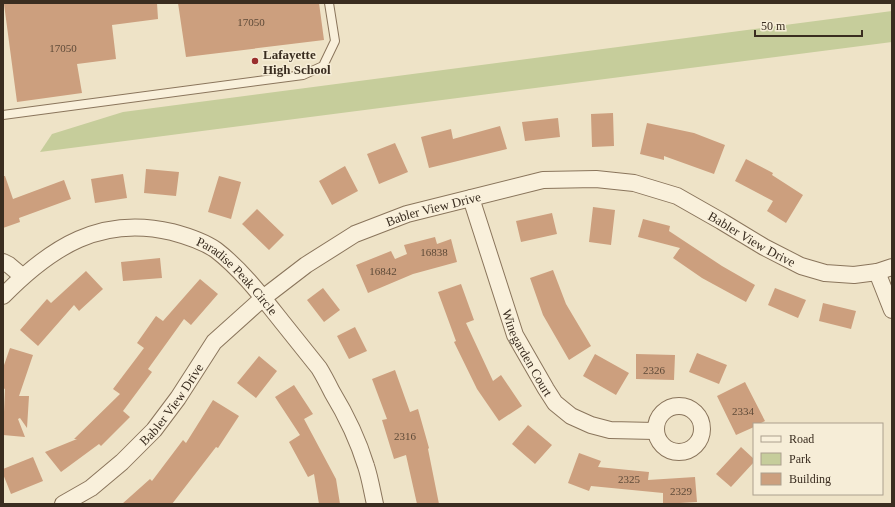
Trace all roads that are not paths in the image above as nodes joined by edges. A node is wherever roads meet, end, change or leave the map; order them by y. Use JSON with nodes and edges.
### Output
{"nodes":[{"id":1,"x":329,"y":3,"type":"edge"},
{"id":2,"x":3,"y":115,"type":"edge"},
{"id":3,"x":472,"y":198,"type":"junction"},
{"id":4,"x":3,"y":262,"type":"edge"},
{"id":5,"x":892,"y":267,"type":"edge"},
{"id":6,"x":877,"y":272,"type":"junction"},
{"id":7,"x":22,"y":276,"type":"junction"},
{"id":8,"x":3,"y":296,"type":"edge"},
{"id":9,"x":263,"y":298,"type":"junction"},
{"id":10,"x":892,"y":310,"type":"edge"},
{"id":11,"x":655,"y":431,"type":"dead end"},
{"id":12,"x":63,"y":504,"type":"edge"},
{"id":13,"x":375,"y":504,"type":"edge"}],
"edges":[{"from":1,"to":2,"type":"lane"},
{"from":3,"to":6,"type":"street","name":"Babler View Drive"},
{"from":3,"to":9,"type":"street","name":"Babler View Drive"},
{"from":3,"to":11,"type":"street","name":"Winegarden Court"},
{"from":4,"to":7,"type":"street"},
{"from":5,"to":6,"type":"street","name":"Babler View Drive"},
{"from":6,"to":10,"type":"street"},
{"from":7,"to":8,"type":"street","name":"Paradise Peak Circle"},
{"from":7,"to":9,"type":"street","name":"Paradise Peak Circle"},
{"from":9,"to":12,"type":"street","name":"Babler View Drive"},
{"from":9,"to":13,"type":"street","name":"Paradise Peak Circle"}]}
